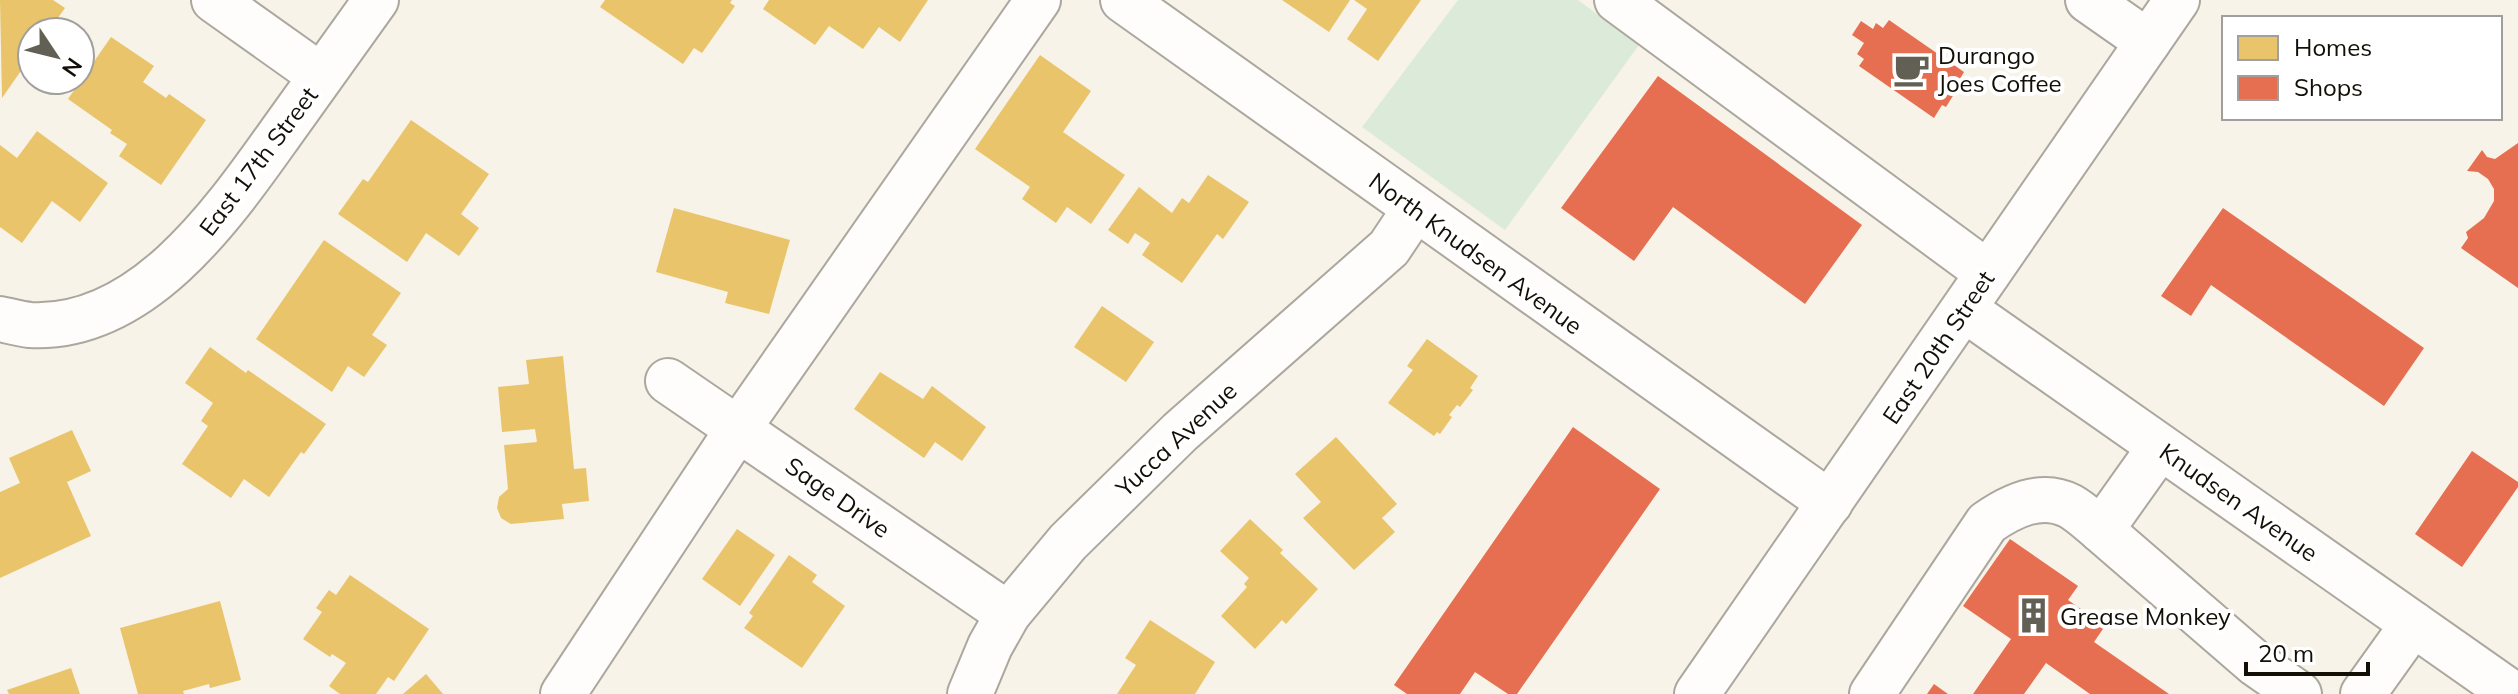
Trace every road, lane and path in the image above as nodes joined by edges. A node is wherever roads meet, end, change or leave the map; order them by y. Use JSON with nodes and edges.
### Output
{"nodes":[{"id":1,"x":214,"y":0,"type":"edge"},
{"id":2,"x":376,"y":0,"type":"edge"},
{"id":3,"x":1038,"y":0,"type":"edge"},
{"id":4,"x":1123,"y":0,"type":"edge"},
{"id":5,"x":1617,"y":0,"type":"edge"},
{"id":6,"x":2088,"y":0,"type":"edge"},
{"id":7,"x":2177,"y":0,"type":"edge"},
{"id":8,"x":2148,"y":42,"type":"junction"},
{"id":9,"x":321,"y":76,"type":"junction"},
{"id":10,"x":1415,"y":209,"type":"junction"},
{"id":11,"x":1988,"y":273,"type":"junction"},
{"id":12,"x":1964,"y":309,"type":"junction"},
{"id":13,"x":0,"y":319,"type":"edge"},
{"id":14,"x":668,"y":381,"type":"dead end"},
{"id":15,"x":738,"y":429,"type":"junction"},
{"id":16,"x":2160,"y":447,"type":"junction"},
{"id":17,"x":1830,"y":503,"type":"junction"},
{"id":18,"x":2101,"y":530,"type":"junction"},
{"id":19,"x":1008,"y":614,"type":"junction"},
{"id":20,"x":2413,"y":624,"type":"junction"},
{"id":21,"x":1702,"y":692,"type":"edge"},
{"id":22,"x":563,"y":694,"type":"edge"},
{"id":23,"x":970,"y":694,"type":"edge"},
{"id":24,"x":1872,"y":694,"type":"edge"},
{"id":25,"x":2299,"y":694,"type":"edge"},
{"id":26,"x":2363,"y":694,"type":"edge"},
{"id":27,"x":2513,"y":694,"type":"edge"}],
"edges":[{"from":1,"to":9,"type":"street"},
{"from":2,"to":9,"type":"street","name":"East 17th Street"},
{"from":3,"to":15,"type":"street"},
{"from":4,"to":10,"type":"street","name":"North Knudsen Avenue"},
{"from":5,"to":11,"type":"street"},
{"from":6,"to":8,"type":"street"},
{"from":7,"to":8,"type":"street","name":"East 20th Street"},
{"from":8,"to":11,"type":"street","name":"East 20th Street"},
{"from":9,"to":13,"type":"street","name":"East 17th Street"},
{"from":10,"to":17,"type":"street","name":"North Knudsen Avenue"},
{"from":10,"to":19,"type":"street","name":"Yucca Avenue"},
{"from":11,"to":12,"type":"street","name":"East 20th Street"},
{"from":12,"to":16,"type":"street","name":"Knudsen Avenue"},
{"from":12,"to":17,"type":"street","name":"East 20th Street"},
{"from":14,"to":15,"type":"street","name":"Sage Drive"},
{"from":15,"to":19,"type":"street","name":"Sage Drive"},
{"from":15,"to":22,"type":"street"},
{"from":16,"to":18,"type":"street"},
{"from":16,"to":20,"type":"street","name":"Knudsen Avenue"},
{"from":17,"to":21,"type":"street","name":"East 20th Street"},
{"from":18,"to":24,"type":"street"},
{"from":18,"to":25,"type":"street"},
{"from":19,"to":23,"type":"street","name":"Yucca Avenue"},
{"from":20,"to":26,"type":"street"},
{"from":20,"to":27,"type":"street","name":"Knudsen Avenue"}]}
